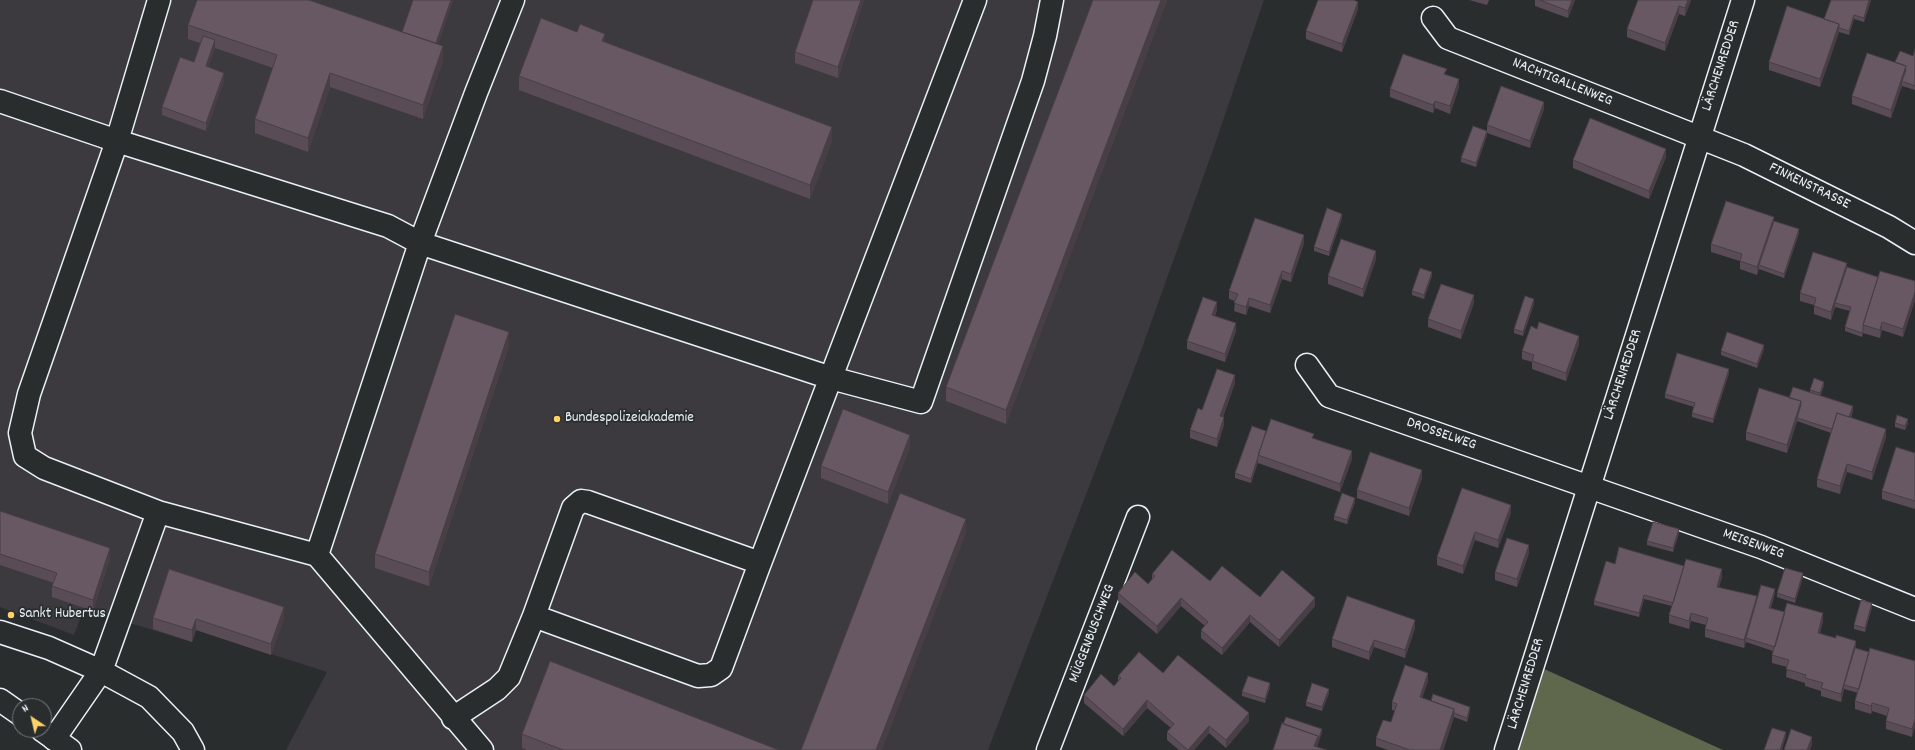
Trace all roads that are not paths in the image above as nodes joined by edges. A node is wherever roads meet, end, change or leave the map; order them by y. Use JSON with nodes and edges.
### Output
{"nodes":[{"id":1,"x":159,"y":0,"type":"edge"},
{"id":2,"x":513,"y":0,"type":"edge"},
{"id":3,"x":976,"y":0,"type":"edge"},
{"id":4,"x":1052,"y":0,"type":"edge"},
{"id":5,"x":1743,"y":0,"type":"edge"},
{"id":6,"x":1433,"y":18,"type":"dead end"},
{"id":7,"x":0,"y":101,"type":"edge"},
{"id":8,"x":1699,"y":137,"type":"junction"},
{"id":9,"x":117,"y":141,"type":"junction"},
{"id":10,"x":420,"y":243,"type":"junction"},
{"id":11,"x":1915,"y":243,"type":"edge"},
{"id":12,"x":1308,"y":365,"type":"dead end"},
{"id":13,"x":831,"y":378,"type":"junction"},
{"id":14,"x":1589,"y":487,"type":"junction"},
{"id":15,"x":158,"y":512,"type":"junction"},
{"id":16,"x":1138,"y":518,"type":"dead end"},
{"id":17,"x":317,"y":555,"type":"junction"},
{"id":18,"x":760,"y":563,"type":"junction"},
{"id":19,"x":1915,"y":609,"type":"edge"},
{"id":20,"x":534,"y":616,"type":"junction"},
{"id":21,"x":0,"y":632,"type":"edge"},
{"id":22,"x":101,"y":671,"type":"junction"},
{"id":23,"x":0,"y":700,"type":"edge"},
{"id":24,"x":12,"y":708,"type":"edge"},
{"id":25,"x":453,"y":718,"type":"junction"},
{"id":26,"x":60,"y":743,"type":"edge"},
{"id":27,"x":193,"y":750,"type":"edge"},
{"id":28,"x":482,"y":750,"type":"edge"},
{"id":29,"x":1048,"y":750,"type":"edge"},
{"id":30,"x":1506,"y":750,"type":"edge"}],
"edges":[{"from":1,"to":9,"type":"street"},
{"from":2,"to":10,"type":"street"},
{"from":3,"to":13,"type":"street"},
{"from":4,"to":13,"type":"street"},
{"from":5,"to":8,"type":"street","name":"LÄRCHENREDDER"},
{"from":6,"to":8,"type":"street","name":"NACHTIGALLENWEG"},
{"from":7,"to":9,"type":"street"},
{"from":8,"to":11,"type":"street","name":"FINKENSTRASSE"},
{"from":8,"to":14,"type":"street","name":"LÄRCHENREDDER"},
{"from":9,"to":10,"type":"street"},
{"from":9,"to":15,"type":"street"},
{"from":10,"to":13,"type":"street"},
{"from":10,"to":17,"type":"street"},
{"from":12,"to":14,"type":"street","name":"DROSSELWEG"},
{"from":13,"to":18,"type":"street"},
{"from":14,"to":19,"type":"street","name":"MEISENWEG"},
{"from":14,"to":30,"type":"street","name":"LÄRCHENREDDER"},
{"from":15,"to":17,"type":"street"},
{"from":15,"to":22,"type":"street"},
{"from":16,"to":29,"type":"street","name":"MÜGGENBUSCHWEG"},
{"from":17,"to":25,"type":"street"},
{"from":18,"to":20,"type":"street"},
{"from":18,"to":20,"type":"street"},
{"from":20,"to":25,"type":"street"},
{"from":21,"to":22,"type":"street"},
{"from":22,"to":26,"type":"street"},
{"from":22,"to":27,"type":"street"},
{"from":23,"to":24,"type":"street"},
{"from":25,"to":28,"type":"street"}]}
